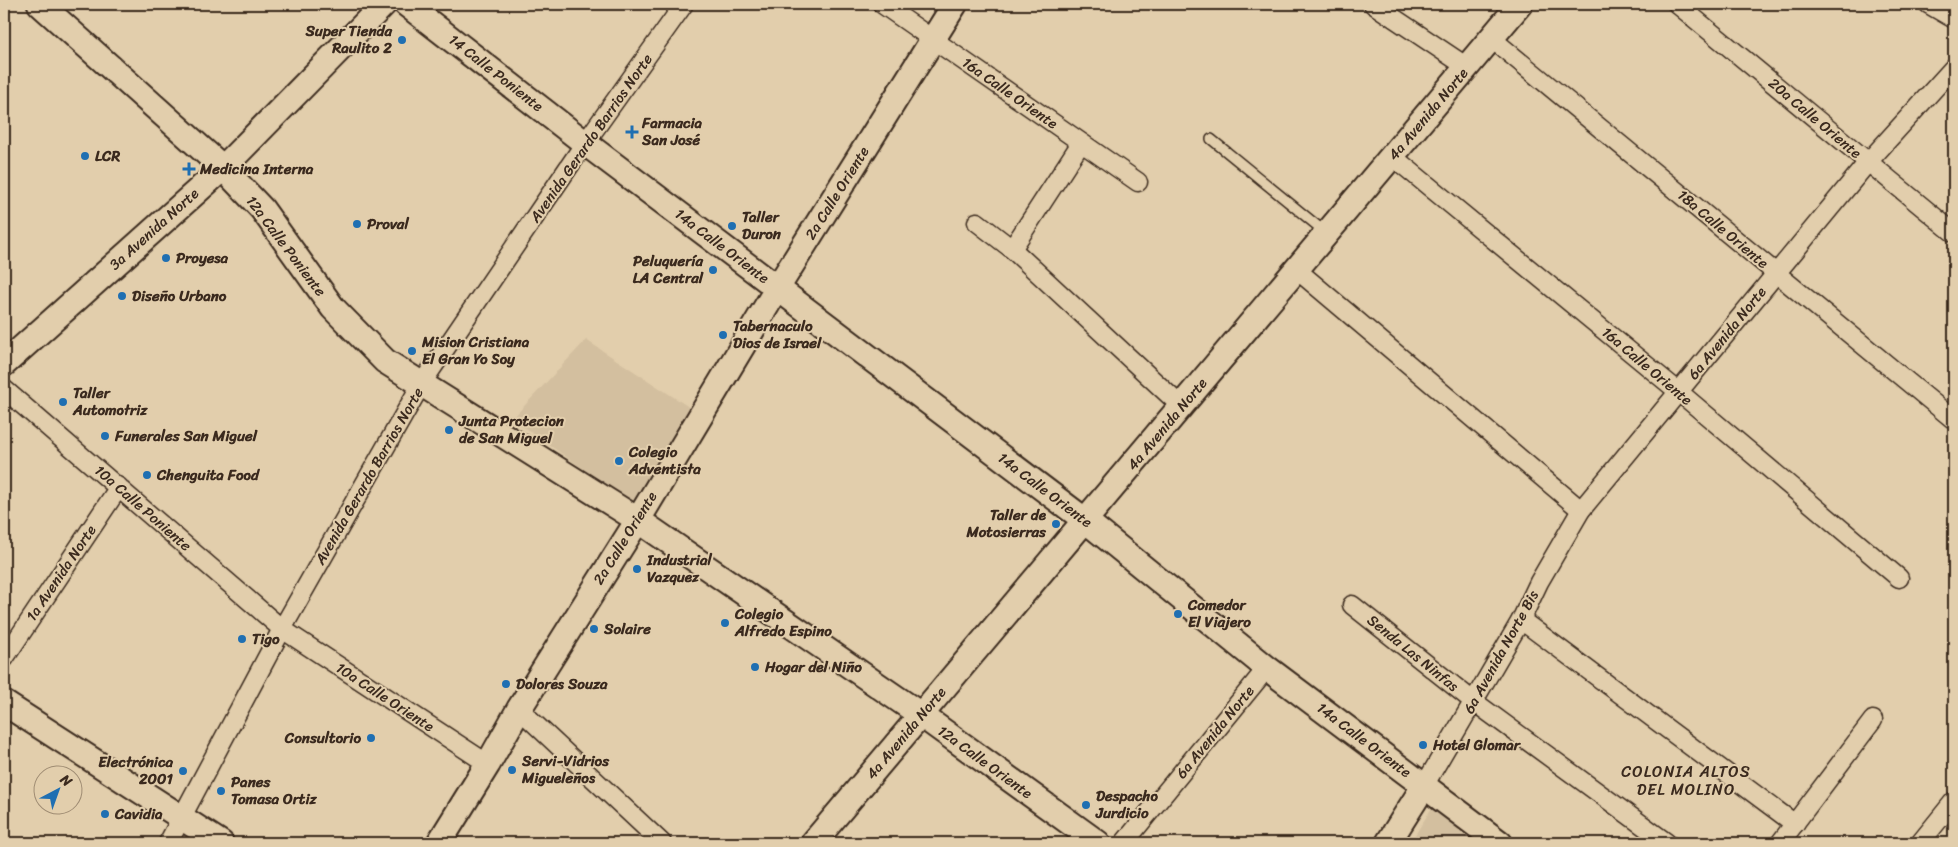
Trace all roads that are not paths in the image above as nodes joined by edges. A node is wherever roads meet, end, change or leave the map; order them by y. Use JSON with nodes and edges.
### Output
{"nodes":[{"id":1,"x":40,"y":4,"type":"edge"},
{"id":2,"x":384,"y":4,"type":"edge"},
{"id":3,"x":406,"y":4,"type":"edge"},
{"id":4,"x":684,"y":4,"type":"edge"},
{"id":5,"x":882,"y":4,"type":"edge"},
{"id":6,"x":955,"y":4,"type":"edge"},
{"id":7,"x":1373,"y":4,"type":"edge"},
{"id":8,"x":1520,"y":4,"type":"edge"},
{"id":9,"x":1676,"y":4,"type":"edge"},
{"id":10,"x":1928,"y":4,"type":"edge"},
{"id":11,"x":1954,"y":19,"type":"edge"},
{"id":12,"x":1491,"y":38,"type":"junction"},
{"id":13,"x":933,"y":39,"type":"junction"},
{"id":14,"x":1467,"y":67,"type":"junction"},
{"id":15,"x":1954,"y":67,"type":"edge"},
{"id":16,"x":1211,"y":139,"type":"dead end"},
{"id":17,"x":585,"y":143,"type":"junction"},
{"id":18,"x":1081,"y":143,"type":"junction"},
{"id":19,"x":1392,"y":156,"type":"junction"},
{"id":20,"x":1868,"y":162,"type":"junction"},
{"id":21,"x":223,"y":168,"type":"junction"},
{"id":22,"x":1138,"y":182,"type":"dead end"},
{"id":23,"x":977,"y":222,"type":"dead end"},
{"id":24,"x":1954,"y":233,"type":"edge"},
{"id":25,"x":1327,"y":234,"type":"junction"},
{"id":26,"x":1012,"y":249,"type":"junction"},
{"id":27,"x":1297,"y":270,"type":"junction"},
{"id":28,"x":1776,"y":273,"type":"junction"},
{"id":29,"x":778,"y":287,"type":"junction"},
{"id":30,"x":4,"y":364,"type":"edge"},
{"id":31,"x":422,"y":383,"type":"junction"},
{"id":32,"x":4,"y":389,"type":"edge"},
{"id":33,"x":1679,"y":392,"type":"junction"},
{"id":34,"x":1184,"y":404,"type":"junction"},
{"id":35,"x":1954,"y":420,"type":"edge"},
{"id":36,"x":119,"y":487,"type":"junction"},
{"id":37,"x":1581,"y":510,"type":"junction"},
{"id":38,"x":638,"y":520,"type":"junction"},
{"id":39,"x":1086,"y":521,"type":"junction"},
{"id":40,"x":1899,"y":578,"type":"dead end"},
{"id":41,"x":1352,"y":605,"type":"dead end"},
{"id":42,"x":1521,"y":620,"type":"junction"},
{"id":43,"x":282,"y":629,"type":"junction"},
{"id":44,"x":4,"y":659,"type":"edge"},
{"id":45,"x":1267,"y":668,"type":"junction"},
{"id":46,"x":1473,"y":702,"type":"junction"},
{"id":47,"x":4,"y":703,"type":"edge"},
{"id":48,"x":518,"y":709,"type":"junction"},
{"id":49,"x":921,"y":716,"type":"junction"},
{"id":50,"x":1873,"y":720,"type":"dead end"},
{"id":51,"x":488,"y":764,"type":"junction"},
{"id":52,"x":1424,"y":786,"type":"junction"},
{"id":53,"x":1954,"y":801,"type":"edge"},
{"id":54,"x":181,"y":818,"type":"junction"},
{"id":55,"x":1795,"y":824,"type":"junction"},
{"id":56,"x":168,"y":843,"type":"edge"},
{"id":57,"x":221,"y":843,"type":"edge"},
{"id":58,"x":439,"y":843,"type":"edge"},
{"id":59,"x":662,"y":843,"type":"edge"},
{"id":60,"x":813,"y":843,"type":"edge"},
{"id":61,"x":1098,"y":843,"type":"edge"},
{"id":62,"x":1124,"y":843,"type":"edge"},
{"id":63,"x":1388,"y":843,"type":"edge"},
{"id":64,"x":1500,"y":843,"type":"edge"},
{"id":65,"x":1667,"y":843,"type":"edge"},
{"id":66,"x":1780,"y":843,"type":"edge"},
{"id":67,"x":1920,"y":843,"type":"edge"}],
"edges":[{"from":1,"to":21,"type":"street","name":"12a Calle Poniente"},
{"from":2,"to":21,"type":"street","name":"3a Avenida Norte"},
{"from":3,"to":17,"type":"street","name":"14 Calle Poniente"},
{"from":4,"to":17,"type":"street","name":"Avenida Gerardo Barrios Norte"},
{"from":5,"to":13,"type":"street","name":"16a Calle Oriente"},
{"from":6,"to":13,"type":"street","name":"2a Calle Oriente"},
{"from":7,"to":14,"type":"street"},
{"from":8,"to":12,"type":"street","name":"4a Avenida Norte"},
{"from":9,"to":20,"type":"street","name":"20a Calle Oriente"},
{"from":10,"to":11,"type":"street"},
{"from":12,"to":14,"type":"street","name":"4a Avenida Norte"},
{"from":12,"to":28,"type":"street","name":"18a Calle Oriente"},
{"from":13,"to":18,"type":"street","name":"16a Calle Oriente"},
{"from":13,"to":29,"type":"street","name":"2a Calle Oriente"},
{"from":14,"to":19,"type":"street","name":"4a Avenida Norte"},
{"from":15,"to":20,"type":"street","name":"6a Avenida Norte"},
{"from":16,"to":25,"type":"lane"},
{"from":17,"to":29,"type":"street","name":"14a Calle Oriente"},
{"from":17,"to":31,"type":"street","name":"Avenida Gerardo Barrios Norte"},
{"from":18,"to":22,"type":"street","name":"16a Calle Oriente"},
{"from":18,"to":26,"type":"street"},
{"from":19,"to":25,"type":"street","name":"4a Avenida Norte"},
{"from":19,"to":33,"type":"street","name":"16a Calle Oriente"},
{"from":20,"to":24,"type":"street","name":"20a Calle Oriente"},
{"from":20,"to":28,"type":"street","name":"6a Avenida Norte"},
{"from":21,"to":30,"type":"street","name":"3a Avenida Norte"},
{"from":21,"to":31,"type":"street","name":"12a Calle Poniente"},
{"from":23,"to":26,"type":"street"},
{"from":25,"to":27,"type":"street","name":"4a Avenida Norte"},
{"from":26,"to":34,"type":"street"},
{"from":27,"to":34,"type":"street","name":"4a Avenida Norte"},
{"from":27,"to":37,"type":"street"},
{"from":28,"to":33,"type":"street","name":"6a Avenida Norte"},
{"from":28,"to":35,"type":"street","name":"18a Calle Oriente"},
{"from":29,"to":38,"type":"street","name":"2a Calle Oriente"},
{"from":29,"to":39,"type":"street","name":"14a Calle Oriente"},
{"from":31,"to":38,"type":"street","name":"12a Calle Oriente"},
{"from":31,"to":43,"type":"street","name":"Avenida Gerardo Barrios Norte"},
{"from":32,"to":36,"type":"street","name":"10a Calle Poniente"},
{"from":33,"to":37,"type":"street","name":"6a Avenida Norte"},
{"from":33,"to":40,"type":"street","name":"16a Calle Oriente"},
{"from":34,"to":39,"type":"street","name":"4a Avenida Norte"},
{"from":36,"to":43,"type":"street","name":"10a Calle Poniente"},
{"from":36,"to":44,"type":"street","name":"1a Avenida Norte"},
{"from":37,"to":42,"type":"street","name":"6a Avenida Norte Bis"},
{"from":38,"to":48,"type":"street","name":"2a Calle Oriente"},
{"from":38,"to":49,"type":"street","name":"12a Calle Oriente"},
{"from":39,"to":45,"type":"street","name":"14a Calle Oriente"},
{"from":39,"to":49,"type":"street","name":"4a Avenida Norte"},
{"from":41,"to":46,"type":"street","name":"Senda Las Ninfas"},
{"from":42,"to":46,"type":"street","name":"6a Avenida Norte Bis"},
{"from":42,"to":55,"type":"street"},
{"from":43,"to":51,"type":"street","name":"10a Calle Oriente"},
{"from":43,"to":54,"type":"street","name":"Avenida Gerardo Barrios Norte"},
{"from":45,"to":52,"type":"street","name":"14a Calle Oriente"},
{"from":45,"to":62,"type":"street","name":"6a Avenida Norte"},
{"from":46,"to":52,"type":"street","name":"6a Avenida Norte Bis"},
{"from":46,"to":65,"type":"street","name":"Senda Las Ninfas"},
{"from":47,"to":54,"type":"street"},
{"from":48,"to":51,"type":"street","name":"2a Calle Oriente"},
{"from":48,"to":59,"type":"street"},
{"from":49,"to":60,"type":"street","name":"4a Avenida Norte"},
{"from":49,"to":61,"type":"street","name":"12a Calle Oriente"},
{"from":50,"to":55,"type":"street"},
{"from":51,"to":58,"type":"street","name":"2a Calle Oriente"},
{"from":52,"to":63,"type":"street","name":"6a Avenida Norte Bis"},
{"from":52,"to":64,"type":"street","name":"14a Calle Oriente"},
{"from":53,"to":67,"type":"street"},
{"from":54,"to":56,"type":"street","name":"Avenida Gerardo Barrios Norte"},
{"from":54,"to":57,"type":"street"},
{"from":55,"to":66,"type":"street"}]}
